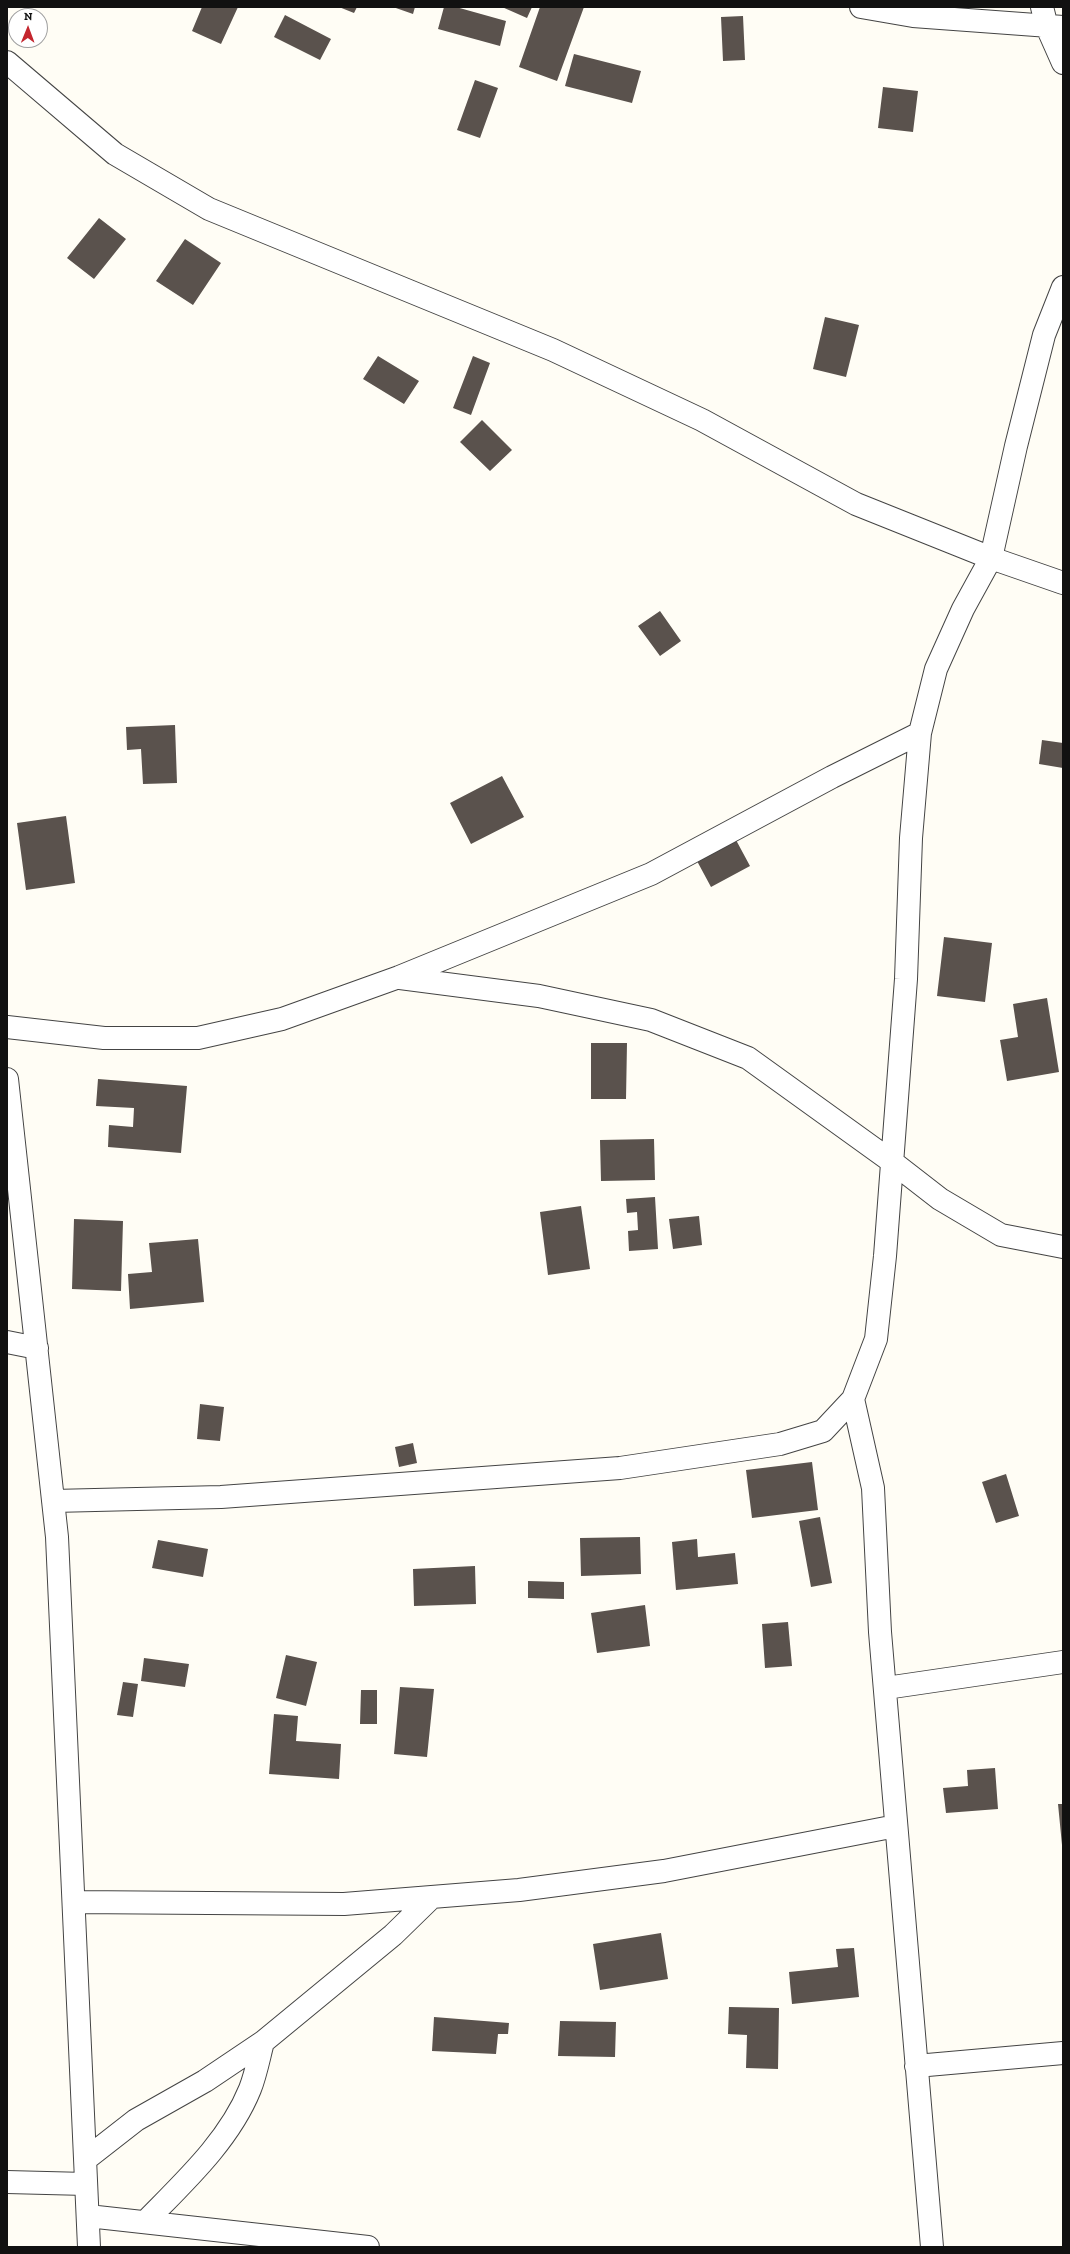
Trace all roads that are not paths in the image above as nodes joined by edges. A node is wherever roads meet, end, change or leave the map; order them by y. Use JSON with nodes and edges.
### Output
{"nodes":[{"id":1,"x":861,"y":7,"type":"edge"},
{"id":2,"x":1051,"y":20,"type":"edge"},
{"id":3,"x":7,"y":62,"type":"edge"},
{"id":4,"x":1063,"y":63,"type":"edge"},
{"id":5,"x":1063,"y":287,"type":"edge"},
{"id":6,"x":991,"y":558,"type":"junction"},
{"id":7,"x":1063,"y":583,"type":"edge"},
{"id":8,"x":920,"y":733,"type":"junction"},
{"id":9,"x":399,"y":977,"type":"junction"},
{"id":10,"x":7,"y":1027,"type":"edge"},
{"id":11,"x":7,"y":1078,"type":"edge"},
{"id":12,"x":891,"y":1160,"type":"junction"},
{"id":13,"x":1063,"y":1247,"type":"edge"},
{"id":14,"x":7,"y":1342,"type":"edge"},
{"id":15,"x":37,"y":1348,"type":"junction"},
{"id":16,"x":853,"y":1399,"type":"junction"},
{"id":17,"x":53,"y":1500,"type":"junction"},
{"id":18,"x":1063,"y":1662,"type":"edge"},
{"id":19,"x":886,"y":1688,"type":"junction"},
{"id":20,"x":896,"y":1826,"type":"junction"},
{"id":21,"x":432,"y":1897,"type":"junction"},
{"id":22,"x":74,"y":1902,"type":"junction"},
{"id":23,"x":263,"y":2042,"type":"junction"},
{"id":24,"x":1063,"y":2053,"type":"edge"},
{"id":25,"x":916,"y":2066,"type":"junction"},
{"id":26,"x":86,"y":2159,"type":"junction"},
{"id":27,"x":7,"y":2182,"type":"edge"},
{"id":28,"x":86,"y":2184,"type":"junction"},
{"id":29,"x":88,"y":2216,"type":"junction"},
{"id":30,"x":145,"y":2222,"type":"junction"},
{"id":31,"x":89,"y":2247,"type":"edge"},
{"id":32,"x":368,"y":2247,"type":"edge"},
{"id":33,"x":932,"y":2247,"type":"edge"}],
"edges":[{"from":1,"to":2,"type":"street"},
{"from":2,"to":4,"type":"street"},
{"from":3,"to":6,"type":"street"},
{"from":5,"to":6,"type":"street"},
{"from":6,"to":7,"type":"street"},
{"from":6,"to":8,"type":"street"},
{"from":8,"to":9,"type":"street"},
{"from":8,"to":12,"type":"street"},
{"from":9,"to":10,"type":"street"},
{"from":9,"to":12,"type":"street"},
{"from":11,"to":15,"type":"street"},
{"from":12,"to":13,"type":"street"},
{"from":12,"to":16,"type":"street"},
{"from":14,"to":15,"type":"street"},
{"from":15,"to":17,"type":"street"},
{"from":16,"to":17,"type":"street"},
{"from":16,"to":19,"type":"street"},
{"from":17,"to":22,"type":"street"},
{"from":18,"to":19,"type":"street"},
{"from":19,"to":20,"type":"street"},
{"from":20,"to":21,"type":"street"},
{"from":20,"to":25,"type":"street"},
{"from":21,"to":22,"type":"street"},
{"from":21,"to":23,"type":"street"},
{"from":22,"to":26,"type":"street"},
{"from":23,"to":26,"type":"street"},
{"from":23,"to":30,"type":"street"},
{"from":24,"to":25,"type":"street"},
{"from":25,"to":33,"type":"street"},
{"from":26,"to":28,"type":"street"},
{"from":27,"to":28,"type":"street"},
{"from":28,"to":29,"type":"street"},
{"from":29,"to":30,"type":"street"},
{"from":29,"to":31,"type":"street"},
{"from":30,"to":32,"type":"street"}]}
